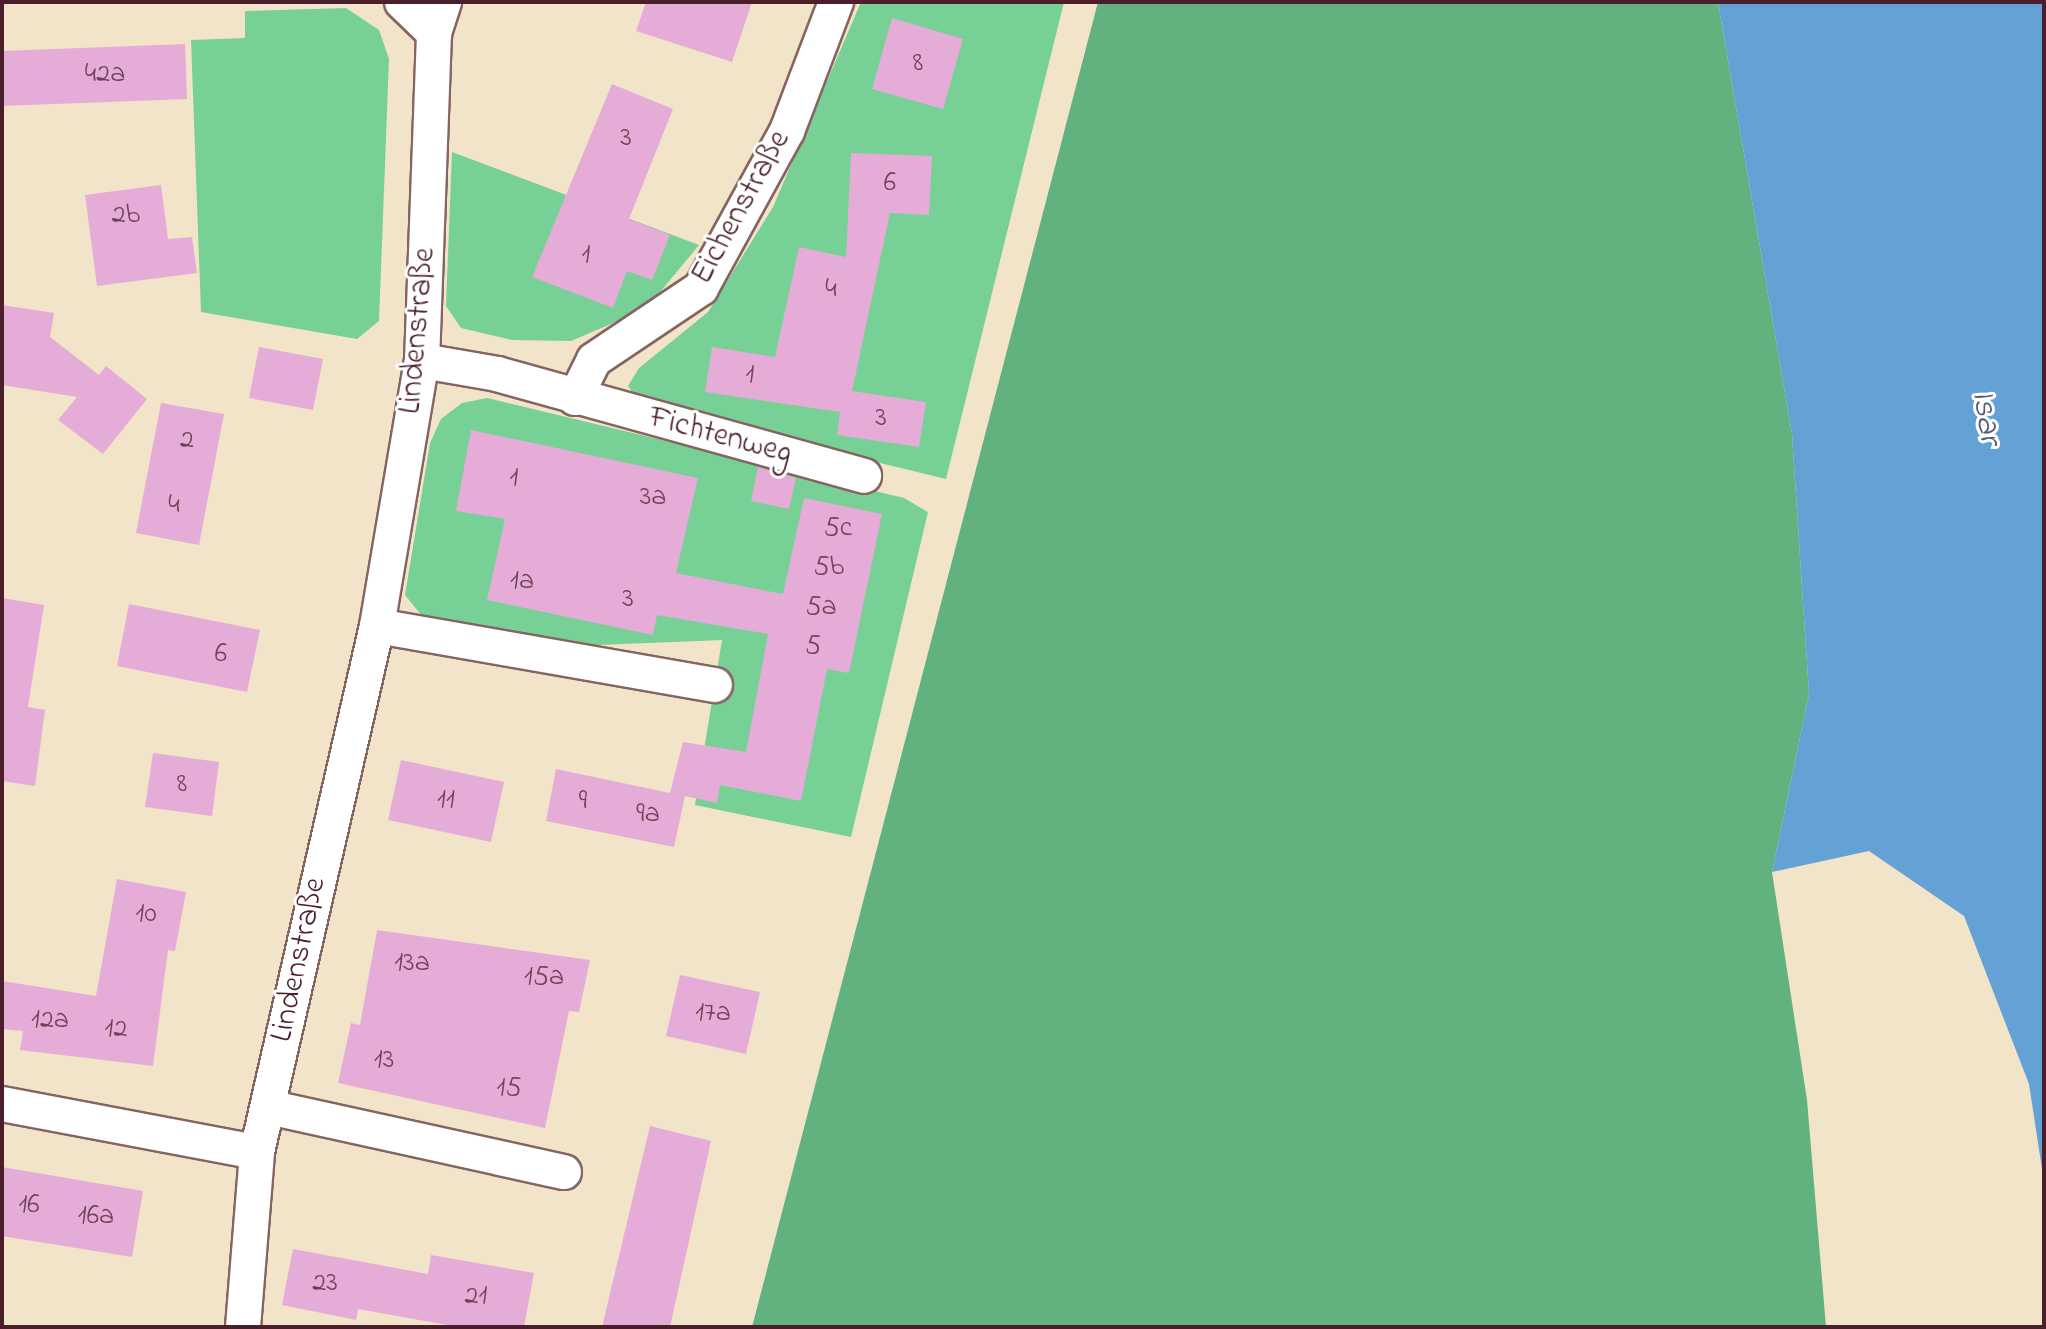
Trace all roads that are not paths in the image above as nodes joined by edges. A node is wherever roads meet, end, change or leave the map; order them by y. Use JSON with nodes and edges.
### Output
{"nodes":[{"id":1,"x":402,"y":2,"type":"edge"},
{"id":2,"x":836,"y":2,"type":"edge"},
{"id":3,"x":439,"y":18,"type":"edge"},
{"id":4,"x":422,"y":361,"type":"junction"},
{"id":5,"x":575,"y":398,"type":"junction"},
{"id":6,"x":864,"y":476,"type":"dead end"},
{"id":7,"x":377,"y":626,"type":"junction"},
{"id":8,"x":715,"y":685,"type":"dead end"},
{"id":9,"x":2,"y":1104,"type":"edge"},
{"id":10,"x":268,"y":1107,"type":"junction"},
{"id":11,"x":257,"y":1152,"type":"junction"},
{"id":12,"x":564,"y":1172,"type":"dead end"},
{"id":13,"x":243,"y":1327,"type":"edge"}],
"edges":[{"from":1,"to":3,"type":"street"},
{"from":2,"to":5,"type":"street","name":"Eichenstraße"},
{"from":3,"to":4,"type":"street","name":"Lindenstraße"},
{"from":4,"to":5,"type":"street"},
{"from":4,"to":7,"type":"street","name":"Lindenstraße"},
{"from":5,"to":6,"type":"street","name":"Fichtenweg"},
{"from":7,"to":8,"type":"street"},
{"from":7,"to":10,"type":"street","name":"Lindenstraße"},
{"from":9,"to":11,"type":"street"},
{"from":10,"to":11,"type":"street","name":"Lindenstraße"},
{"from":10,"to":12,"type":"street"},
{"from":11,"to":13,"type":"street","name":"Lindenstraße"}]}
